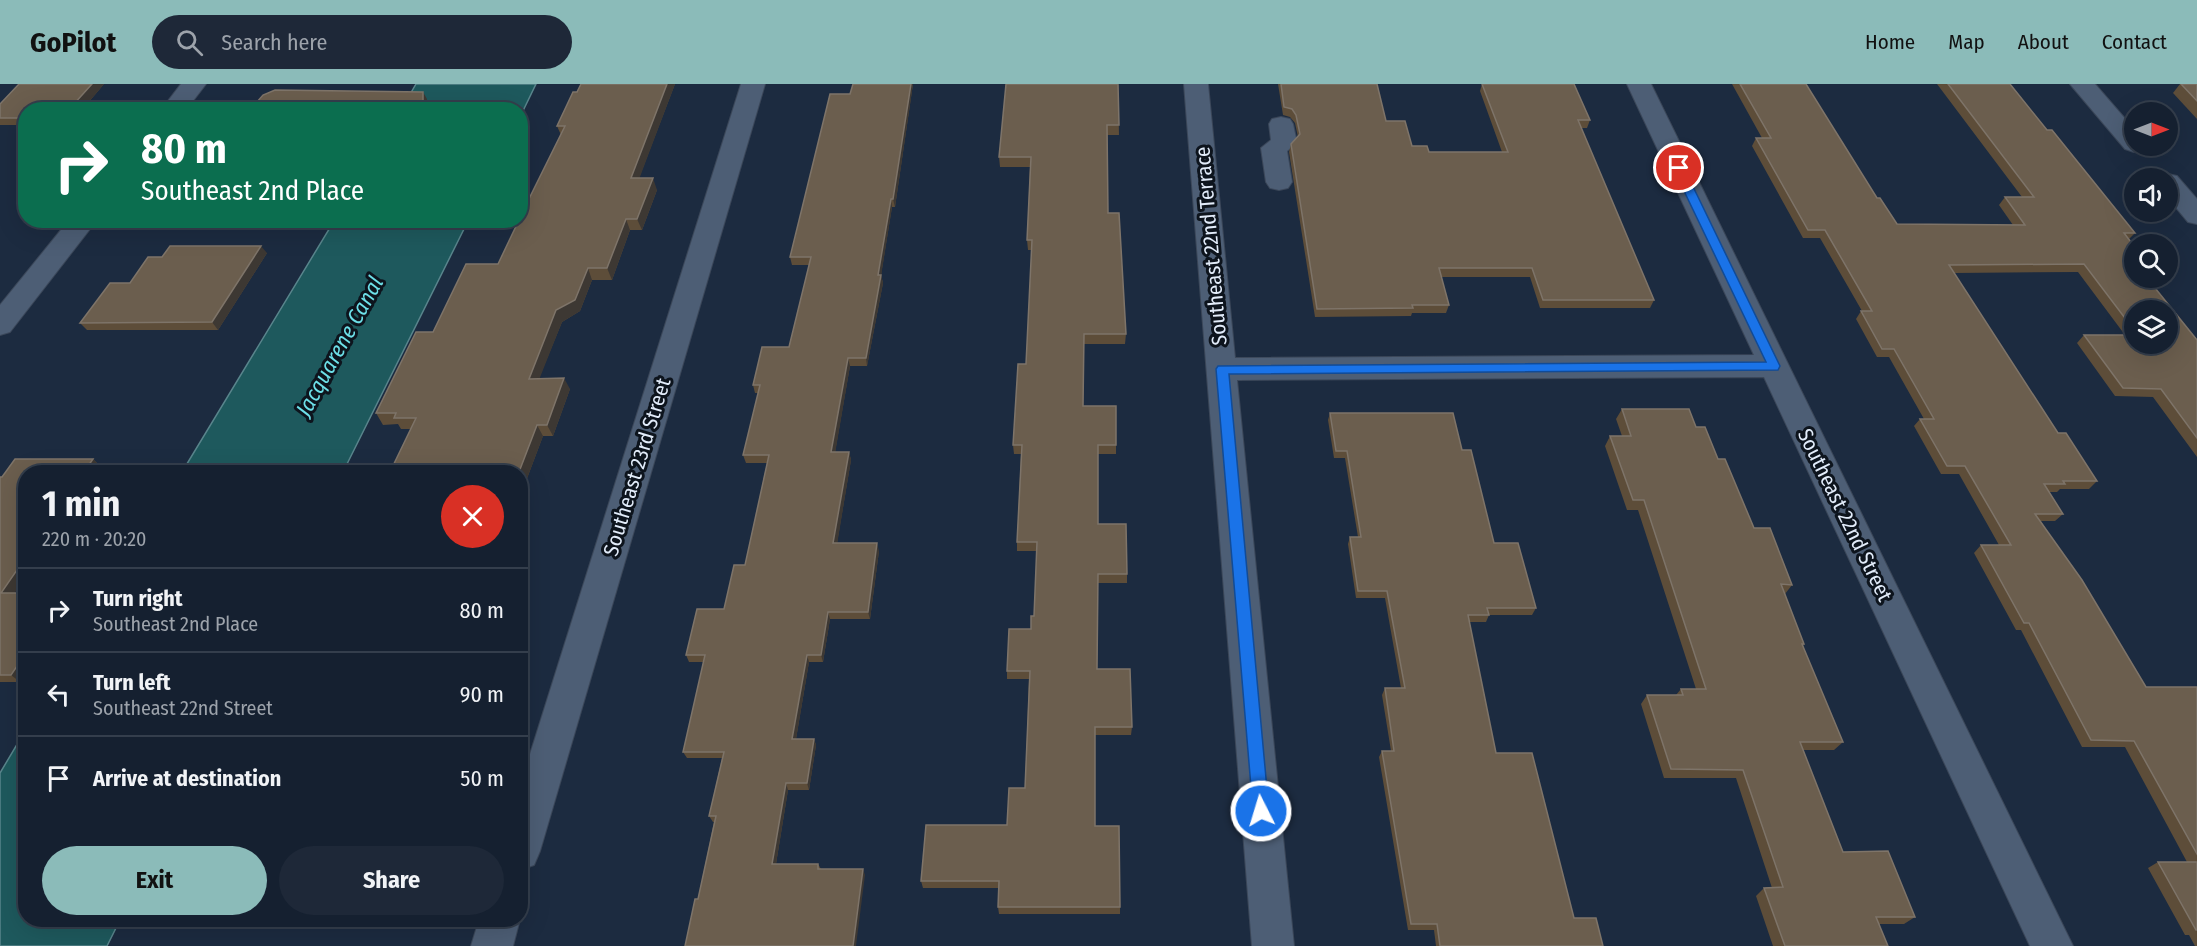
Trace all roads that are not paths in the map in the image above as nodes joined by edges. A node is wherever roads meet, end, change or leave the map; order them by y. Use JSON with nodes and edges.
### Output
{"nodes":[{"id":1,"x":194,"y":84,"type":"edge"},
{"id":2,"x":753,"y":84,"type":"edge"},
{"id":3,"x":1196,"y":84,"type":"edge"},
{"id":4,"x":1639,"y":84,"type":"edge"},
{"id":5,"x":2082,"y":84,"type":"edge"},
{"id":6,"x":179,"y":102,"type":"edge"},
{"id":7,"x":1281,"y":124,"type":"dead end"},
{"id":8,"x":2150,"y":162,"type":"edge"},
{"id":9,"x":1279,"y":182,"type":"dead end"},
{"id":10,"x":2197,"y":216,"type":"edge"},
{"id":11,"x":78,"y":228,"type":"edge"},
{"id":12,"x":0,"y":325,"type":"edge"},
{"id":13,"x":1774,"y":366,"type":"junction"},
{"id":14,"x":1222,"y":369,"type":"junction"},
{"id":15,"x":528,"y":825,"type":"edge"},
{"id":16,"x":498,"y":927,"type":"edge"},
{"id":17,"x":492,"y":946,"type":"edge"},
{"id":18,"x":1273,"y":946,"type":"edge"},
{"id":19,"x":2052,"y":946,"type":"edge"}],
"edges":[{"from":1,"to":6,"type":"street"},
{"from":2,"to":15,"type":"street","name":"Southeast 23rd Street"},
{"from":3,"to":14,"type":"street","name":"Southeast 22nd Terrace"},
{"from":4,"to":13,"type":"street","name":"Southeast 22nd Street"},
{"from":5,"to":8,"type":"street"},
{"from":7,"to":9,"type":"street"},
{"from":8,"to":10,"type":"street"},
{"from":11,"to":12,"type":"street"},
{"from":13,"to":14,"type":"street"},
{"from":13,"to":19,"type":"street","name":"Southeast 22nd Street"},
{"from":14,"to":18,"type":"street","name":"Southeast 22nd Terrace"},
{"from":16,"to":17,"type":"street"}]}
